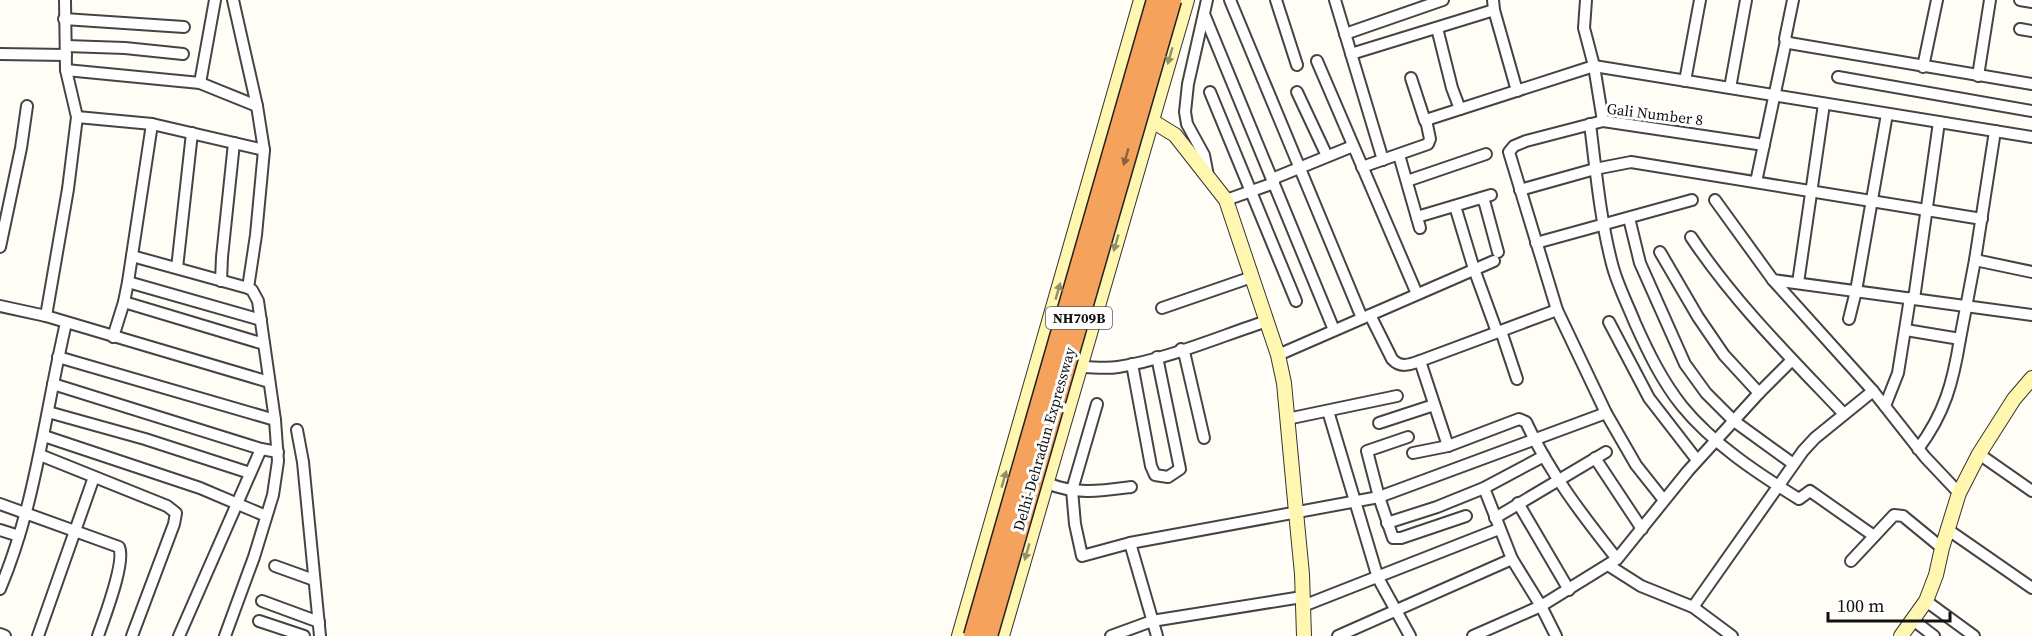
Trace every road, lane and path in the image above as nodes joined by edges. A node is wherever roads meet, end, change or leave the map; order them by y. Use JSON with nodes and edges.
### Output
{"nodes":[{"id":1,"x":65,"y":0,"type":"edge"},
{"id":2,"x":215,"y":0,"type":"edge"},
{"id":3,"x":233,"y":0,"type":"edge"},
{"id":4,"x":1141,"y":0,"type":"edge"},
{"id":5,"x":1156,"y":0,"type":"edge"},
{"id":6,"x":1172,"y":0,"type":"edge"},
{"id":7,"x":1187,"y":0,"type":"edge"},
{"id":8,"x":1207,"y":0,"type":"edge"},
{"id":9,"x":1230,"y":0,"type":"edge"},
{"id":10,"x":1276,"y":0,"type":"edge"},
{"id":11,"x":1335,"y":0,"type":"edge"},
{"id":12,"x":1443,"y":0,"type":"edge"},
{"id":13,"x":1586,"y":0,"type":"edge"},
{"id":14,"x":1700,"y":0,"type":"edge"},
{"id":15,"x":1746,"y":0,"type":"edge"},
{"id":16,"x":1793,"y":0,"type":"edge"},
{"id":17,"x":1937,"y":0,"type":"edge"},
{"id":18,"x":1990,"y":0,"type":"edge"},
{"id":19,"x":2020,"y":0,"type":"edge"},
{"id":20,"x":2032,"y":2,"type":"edge"},
{"id":21,"x":1493,"y":5,"type":"edge"},
{"id":22,"x":1204,"y":14,"type":"junction"},
{"id":23,"x":64,"y":19,"type":"junction"},
{"id":24,"x":184,"y":27,"type":"dead end"},
{"id":25,"x":1437,"y":28,"type":"junction"},
{"id":26,"x":2020,"y":29,"type":"dead end"},
{"id":27,"x":2032,"y":31,"type":"edge"},
{"id":28,"x":1345,"y":34,"type":"junction"},
{"id":29,"x":1786,"y":41,"type":"junction"},
{"id":30,"x":66,"y":51,"type":"junction"},
{"id":31,"x":0,"y":54,"type":"edge"},
{"id":32,"x":183,"y":54,"type":"dead end"},
{"id":33,"x":1351,"y":54,"type":"junction"},
{"id":34,"x":1317,"y":61,"type":"dead end"},
{"id":35,"x":1297,"y":65,"type":"dead end"},
{"id":36,"x":1594,"y":66,"type":"junction"},
{"id":37,"x":1923,"y":67,"type":"junction"},
{"id":38,"x":66,"y":70,"type":"junction"},
{"id":39,"x":1978,"y":76,"type":"junction"},
{"id":40,"x":1838,"y":77,"type":"dead end"},
{"id":41,"x":1411,"y":78,"type":"dead end"},
{"id":42,"x":1685,"y":81,"type":"junction"},
{"id":43,"x":200,"y":84,"type":"junction"},
{"id":44,"x":2032,"y":84,"type":"edge"},
{"id":45,"x":1730,"y":88,"type":"junction"},
{"id":46,"x":1517,"y":91,"type":"junction"},
{"id":47,"x":1210,"y":92,"type":"dead end"},
{"id":48,"x":1297,"y":92,"type":"dead end"},
{"id":49,"x":1774,"y":96,"type":"junction"},
{"id":50,"x":1111,"y":102,"type":"junction"},
{"id":51,"x":1824,"y":104,"type":"junction"},
{"id":52,"x":27,"y":106,"type":"dead end"},
{"id":53,"x":257,"y":106,"type":"junction"},
{"id":54,"x":1460,"y":110,"type":"junction"},
{"id":55,"x":2032,"y":111,"type":"edge"},
{"id":56,"x":1887,"y":114,"type":"junction"},
{"id":57,"x":77,"y":117,"type":"junction"},
{"id":58,"x":1425,"y":121,"type":"junction"},
{"id":59,"x":1603,"y":121,"type":"junction"},
{"id":60,"x":1939,"y":122,"type":"junction"},
{"id":61,"x":1156,"y":123,"type":"junction"},
{"id":62,"x":152,"y":124,"type":"junction"},
{"id":63,"x":1590,"y":124,"type":"junction"},
{"id":64,"x":1995,"y":131,"type":"junction"},
{"id":65,"x":192,"y":133,"type":"junction"},
{"id":66,"x":2032,"y":137,"type":"edge"},
{"id":67,"x":234,"y":143,"type":"junction"},
{"id":68,"x":1764,"y":145,"type":"junction"},
{"id":69,"x":1353,"y":146,"type":"junction"},
{"id":70,"x":264,"y":150,"type":"junction"},
{"id":71,"x":1486,"y":154,"type":"dead end"},
{"id":72,"x":1399,"y":155,"type":"junction"},
{"id":73,"x":1327,"y":156,"type":"junction"},
{"id":74,"x":1383,"y":160,"type":"junction"},
{"id":75,"x":1299,"y":167,"type":"junction"},
{"id":76,"x":1362,"y":167,"type":"junction"},
{"id":77,"x":1595,"y":169,"type":"junction"},
{"id":78,"x":1208,"y":177,"type":"junction"},
{"id":79,"x":1273,"y":181,"type":"junction"},
{"id":80,"x":1407,"y":182,"type":"junction"},
{"id":81,"x":1756,"y":182,"type":"junction"},
{"id":82,"x":1520,"y":190,"type":"junction"},
{"id":83,"x":1812,"y":191,"type":"junction"},
{"id":84,"x":1252,"y":192,"type":"junction"},
{"id":85,"x":1226,"y":200,"type":"junction"},
{"id":86,"x":1692,"y":200,"type":"dead end"},
{"id":87,"x":1715,"y":200,"type":"dead end"},
{"id":88,"x":1871,"y":201,"type":"junction"},
{"id":89,"x":1455,"y":206,"type":"junction"},
{"id":90,"x":1927,"y":210,"type":"junction"},
{"id":91,"x":1629,"y":218,"type":"junction"},
{"id":92,"x":1982,"y":219,"type":"junction"},
{"id":93,"x":1604,"y":225,"type":"junction"},
{"id":94,"x":1691,"y":237,"type":"dead end"},
{"id":95,"x":1536,"y":243,"type":"junction"},
{"id":96,"x":0,"y":247,"type":"edge"},
{"id":97,"x":1660,"y":252,"type":"dead end"},
{"id":98,"x":132,"y":256,"type":"junction"},
{"id":99,"x":1975,"y":260,"type":"junction"},
{"id":100,"x":177,"y":268,"type":"junction"},
{"id":101,"x":1474,"y":269,"type":"junction"},
{"id":102,"x":2032,"y":272,"type":"edge"},
{"id":103,"x":1252,"y":277,"type":"junction"},
{"id":104,"x":221,"y":280,"type":"junction"},
{"id":105,"x":1773,"y":280,"type":"junction"},
{"id":106,"x":128,"y":282,"type":"junction"},
{"id":107,"x":1798,"y":283,"type":"junction"},
{"id":108,"x":248,"y":288,"type":"junction"},
{"id":109,"x":1856,"y":291,"type":"junction"},
{"id":110,"x":1417,"y":294,"type":"junction"},
{"id":111,"x":1912,"y":299,"type":"junction"},
{"id":112,"x":1296,"y":301,"type":"dead end"},
{"id":113,"x":124,"y":302,"type":"junction"},
{"id":114,"x":0,"y":306,"type":"edge"},
{"id":115,"x":1966,"y":306,"type":"junction"},
{"id":116,"x":1162,"y":308,"type":"dead end"},
{"id":117,"x":1557,"y":310,"type":"junction"},
{"id":118,"x":2032,"y":315,"type":"edge"},
{"id":119,"x":46,"y":316,"type":"junction"},
{"id":120,"x":1366,"y":316,"type":"junction"},
{"id":121,"x":1849,"y":319,"type":"dead end"},
{"id":122,"x":261,"y":320,"type":"junction"},
{"id":123,"x":1267,"y":321,"type":"junction"},
{"id":124,"x":1609,"y":322,"type":"dead end"},
{"id":125,"x":66,"y":323,"type":"junction"},
{"id":126,"x":1334,"y":330,"type":"junction"},
{"id":127,"x":1906,"y":330,"type":"junction"},
{"id":128,"x":1499,"y":331,"type":"junction"},
{"id":129,"x":113,"y":337,"type":"junction"},
{"id":130,"x":1960,"y":339,"type":"junction"},
{"id":131,"x":264,"y":344,"type":"junction"},
{"id":132,"x":1181,"y":349,"type":"junction"},
{"id":133,"x":1278,"y":355,"type":"junction"},
{"id":134,"x":58,"y":357,"type":"junction"},
{"id":135,"x":1158,"y":357,"type":"junction"},
{"id":136,"x":1792,"y":360,"type":"junction"},
{"id":137,"x":1420,"y":361,"type":"junction"},
{"id":138,"x":1132,"y":364,"type":"junction"},
{"id":139,"x":1083,"y":367,"type":"junction"},
{"id":140,"x":2032,"y":378,"type":"edge"},
{"id":141,"x":1517,"y":379,"type":"dead end"},
{"id":142,"x":269,"y":382,"type":"junction"},
{"id":143,"x":53,"y":384,"type":"junction"},
{"id":144,"x":1873,"y":391,"type":"junction"},
{"id":145,"x":1759,"y":393,"type":"junction"},
{"id":146,"x":1397,"y":396,"type":"dead end"},
{"id":147,"x":1097,"y":404,"type":"dead end"},
{"id":148,"x":1434,"y":405,"type":"junction"},
{"id":149,"x":1885,"y":406,"type":"junction"},
{"id":150,"x":1328,"y":411,"type":"junction"},
{"id":151,"x":48,"y":412,"type":"junction"},
{"id":152,"x":1606,"y":413,"type":"junction"},
{"id":153,"x":1844,"y":414,"type":"junction"},
{"id":154,"x":1287,"y":419,"type":"junction"},
{"id":155,"x":275,"y":420,"type":"junction"},
{"id":156,"x":1734,"y":421,"type":"junction"},
{"id":157,"x":1379,"y":423,"type":"dead end"},
{"id":158,"x":297,"y":430,"type":"dead end"},
{"id":159,"x":44,"y":436,"type":"junction"},
{"id":160,"x":1408,"y":437,"type":"dead end"},
{"id":161,"x":1204,"y":438,"type":"dead end"},
{"id":162,"x":1535,"y":439,"type":"junction"},
{"id":163,"x":1715,"y":440,"type":"junction"},
{"id":164,"x":1448,"y":446,"type":"junction"},
{"id":165,"x":1918,"y":448,"type":"junction"},
{"id":166,"x":261,"y":449,"type":"junction"},
{"id":167,"x":278,"y":452,"type":"junction"},
{"id":168,"x":1606,"y":452,"type":"dead end"},
{"id":169,"x":1413,"y":453,"type":"dead end"},
{"id":170,"x":40,"y":454,"type":"junction"},
{"id":171,"x":1979,"y":454,"type":"junction"},
{"id":172,"x":1544,"y":456,"type":"junction"},
{"id":173,"x":1595,"y":458,"type":"junction"},
{"id":174,"x":1697,"y":460,"type":"junction"},
{"id":175,"x":1792,"y":463,"type":"junction"},
{"id":176,"x":250,"y":472,"type":"junction"},
{"id":177,"x":94,"y":477,"type":"junction"},
{"id":178,"x":1559,"y":479,"type":"junction"},
{"id":179,"x":1777,"y":486,"type":"junction"},
{"id":180,"x":1062,"y":488,"type":"junction"},
{"id":181,"x":1131,"y":488,"type":"dead end"},
{"id":182,"x":1484,"y":488,"type":"junction"},
{"id":183,"x":2032,"y":491,"type":"edge"},
{"id":184,"x":1959,"y":493,"type":"junction"},
{"id":185,"x":1379,"y":496,"type":"junction"},
{"id":186,"x":1663,"y":499,"type":"junction"},
{"id":187,"x":1355,"y":501,"type":"junction"},
{"id":188,"x":236,"y":502,"type":"junction"},
{"id":189,"x":0,"y":504,"type":"edge"},
{"id":190,"x":1518,"y":504,"type":"junction"},
{"id":191,"x":1296,"y":512,"type":"junction"},
{"id":192,"x":26,"y":513,"type":"junction"},
{"id":193,"x":266,"y":516,"type":"junction"},
{"id":194,"x":1466,"y":516,"type":"dead end"},
{"id":195,"x":1495,"y":518,"type":"junction"},
{"id":196,"x":1387,"y":523,"type":"junction"},
{"id":197,"x":1499,"y":529,"type":"junction"},
{"id":198,"x":1642,"y":529,"type":"junction"},
{"id":199,"x":1947,"y":529,"type":"junction"},
{"id":200,"x":0,"y":530,"type":"edge"},
{"id":201,"x":74,"y":532,"type":"junction"},
{"id":202,"x":19,"y":536,"type":"junction"},
{"id":203,"x":1874,"y":536,"type":"junction"},
{"id":204,"x":1130,"y":543,"type":"junction"},
{"id":205,"x":1942,"y":548,"type":"junction"},
{"id":206,"x":0,"y":557,"type":"edge"},
{"id":207,"x":1512,"y":559,"type":"junction"},
{"id":208,"x":12,"y":561,"type":"junction"},
{"id":209,"x":1851,"y":561,"type":"dead end"},
{"id":210,"x":1612,"y":562,"type":"junction"},
{"id":211,"x":275,"y":566,"type":"dead end"},
{"id":212,"x":1378,"y":578,"type":"junction"},
{"id":213,"x":314,"y":580,"type":"junction"},
{"id":214,"x":2032,"y":588,"type":"edge"},
{"id":215,"x":0,"y":589,"type":"edge"},
{"id":216,"x":1569,"y":590,"type":"junction"},
{"id":217,"x":262,"y":601,"type":"dead end"},
{"id":218,"x":1926,"y":601,"type":"junction"},
{"id":219,"x":1303,"y":602,"type":"junction"},
{"id":220,"x":1541,"y":606,"type":"junction"},
{"id":221,"x":1693,"y":607,"type":"junction"},
{"id":222,"x":1396,"y":609,"type":"junction"},
{"id":223,"x":1913,"y":620,"type":"junction"},
{"id":224,"x":259,"y":621,"type":"dead end"},
{"id":225,"x":1152,"y":621,"type":"junction"},
{"id":226,"x":319,"y":622,"type":"junction"},
{"id":227,"x":0,"y":634,"type":"edge"},
{"id":228,"x":4,"y":636,"type":"edge"},
{"id":229,"x":38,"y":636,"type":"edge"},
{"id":230,"x":98,"y":636,"type":"edge"},
{"id":231,"x":132,"y":636,"type":"edge"},
{"id":232,"x":179,"y":636,"type":"edge"},
{"id":233,"x":225,"y":636,"type":"edge"},
{"id":234,"x":304,"y":636,"type":"edge"},
{"id":235,"x":320,"y":636,"type":"edge"},
{"id":236,"x":959,"y":636,"type":"edge"},
{"id":237,"x":973,"y":636,"type":"edge"},
{"id":238,"x":988,"y":636,"type":"edge"},
{"id":239,"x":1002,"y":636,"type":"edge"},
{"id":240,"x":1111,"y":636,"type":"edge"},
{"id":241,"x":1157,"y":636,"type":"edge"},
{"id":242,"x":1304,"y":636,"type":"edge"},
{"id":243,"x":1338,"y":636,"type":"edge"},
{"id":244,"x":1410,"y":636,"type":"edge"},
{"id":245,"x":1473,"y":636,"type":"edge"},
{"id":246,"x":1556,"y":636,"type":"edge"},
{"id":247,"x":1732,"y":636,"type":"edge"},
{"id":248,"x":1901,"y":636,"type":"edge"},
{"id":249,"x":1934,"y":636,"type":"edge"},
{"id":250,"x":1974,"y":636,"type":"edge"}],
"edges":[{"from":1,"to":23,"type":"street"},
{"from":2,"to":43,"type":"street"},
{"from":3,"to":53,"type":"street"},
{"from":4,"to":50,"type":"street"},
{"from":5,"to":237,"type":"highway","name":"Delhi-Dehradun Expressway","number":"NH709B","bridge":true},
{"from":6,"to":238,"type":"highway","name":"Delhi-Dehradun Expressway","number":"NH709B","one_way":true,"bridge":true},
{"from":7,"to":61,"type":"street","one_way":true},
{"from":8,"to":22,"type":"street"},
{"from":9,"to":75,"type":"street"},
{"from":10,"to":35,"type":"street"},
{"from":11,"to":28,"type":"street"},
{"from":12,"to":28,"type":"street"},
{"from":13,"to":36,"type":"street"},
{"from":14,"to":42,"type":"street"},
{"from":15,"to":45,"type":"street"},
{"from":16,"to":29,"type":"street"},
{"from":17,"to":37,"type":"street"},
{"from":18,"to":39,"type":"street"},
{"from":19,"to":20,"type":"street"},
{"from":21,"to":25,"type":"street"},
{"from":21,"to":46,"type":"street"},
{"from":22,"to":78,"type":"street"},
{"from":22,"to":79,"type":"street"},
{"from":23,"to":24,"type":"street"},
{"from":23,"to":30,"type":"street"},
{"from":25,"to":33,"type":"street"},
{"from":25,"to":54,"type":"street"},
{"from":26,"to":27,"type":"street"},
{"from":28,"to":33,"type":"street"},
{"from":29,"to":37,"type":"street"},
{"from":29,"to":49,"type":"street"},
{"from":30,"to":31,"type":"street"},
{"from":30,"to":32,"type":"street"},
{"from":30,"to":38,"type":"street"},
{"from":33,"to":74,"type":"street"},
{"from":34,"to":69,"type":"street"},
{"from":36,"to":42,"type":"street"},
{"from":36,"to":46,"type":"street"},
{"from":36,"to":59,"type":"street"},
{"from":37,"to":39,"type":"street"},
{"from":38,"to":43,"type":"street"},
{"from":38,"to":57,"type":"street"},
{"from":39,"to":44,"type":"street"},
{"from":40,"to":55,"type":"street"},
{"from":41,"to":58,"type":"street"},
{"from":42,"to":45,"type":"street"},
{"from":43,"to":53,"type":"street"},
{"from":45,"to":49,"type":"street"},
{"from":46,"to":54,"type":"street"},
{"from":47,"to":84,"type":"street"},
{"from":48,"to":73,"type":"street"},
{"from":49,"to":51,"type":"street"},
{"from":49,"to":68,"type":"street"},
{"from":50,"to":61,"type":"street"},
{"from":236,"to":50,"type":"street","one_way":true},
{"from":51,"to":56,"type":"street"},
{"from":51,"to":83,"type":"street"},
{"from":52,"to":96,"type":"street"},
{"from":53,"to":70,"type":"street"},
{"from":54,"to":58,"type":"street"},
{"from":56,"to":60,"type":"street"},
{"from":56,"to":88,"type":"street"},
{"from":57,"to":62,"type":"street"},
{"from":57,"to":119,"type":"street"},
{"from":58,"to":72,"type":"street"},
{"from":59,"to":63,"type":"street","name":"Gali Number 8"},
{"from":59,"to":68,"type":"street","name":"Gali Number 8"},
{"from":60,"to":64,"type":"street"},
{"from":60,"to":90,"type":"street"},
{"from":61,"to":78,"type":"street"},
{"from":61,"to":139,"type":"street","one_way":true},
{"from":62,"to":65,"type":"street"},
{"from":62,"to":98,"type":"street"},
{"from":63,"to":77,"type":"street"},
{"from":63,"to":82,"type":"street","name":"Gali Number 8"},
{"from":64,"to":66,"type":"street"},
{"from":64,"to":92,"type":"street"},
{"from":65,"to":67,"type":"street"},
{"from":65,"to":100,"type":"street"},
{"from":67,"to":70,"type":"street"},
{"from":67,"to":104,"type":"street"},
{"from":68,"to":81,"type":"street"},
{"from":69,"to":73,"type":"street"},
{"from":69,"to":76,"type":"street"},
{"from":70,"to":108,"type":"street"},
{"from":71,"to":80,"type":"street"},
{"from":72,"to":74,"type":"street"},
{"from":72,"to":80,"type":"street"},
{"from":73,"to":75,"type":"street"},
{"from":74,"to":76,"type":"street"},
{"from":75,"to":79,"type":"street"},
{"from":75,"to":120,"type":"street"},
{"from":76,"to":110,"type":"street"},
{"from":77,"to":81,"type":"street"},
{"from":77,"to":82,"type":"street"},
{"from":77,"to":93,"type":"street"},
{"from":78,"to":85,"type":"street"},
{"from":79,"to":84,"type":"street"},
{"from":79,"to":126,"type":"street"},
{"from":80,"to":89,"type":"street"},
{"from":81,"to":83,"type":"street"},
{"from":82,"to":95,"type":"street"},
{"from":83,"to":88,"type":"street"},
{"from":83,"to":107,"type":"street"},
{"from":84,"to":85,"type":"street"},
{"from":84,"to":112,"type":"street"},
{"from":85,"to":103,"type":"street"},
{"from":86,"to":91,"type":"street"},
{"from":87,"to":105,"type":"street"},
{"from":88,"to":90,"type":"street"},
{"from":88,"to":109,"type":"street"},
{"from":89,"to":101,"type":"street"},
{"from":89,"to":101,"type":"street"},
{"from":90,"to":92,"type":"street"},
{"from":90,"to":111,"type":"street"},
{"from":91,"to":93,"type":"street"},
{"from":91,"to":156,"type":"street"},
{"from":92,"to":99,"type":"street"},
{"from":93,"to":95,"type":"street"},
{"from":93,"to":163,"type":"street"},
{"from":94,"to":136,"type":"street"},
{"from":95,"to":117,"type":"street"},
{"from":97,"to":145,"type":"street"},
{"from":98,"to":100,"type":"street"},
{"from":98,"to":106,"type":"street"},
{"from":99,"to":102,"type":"street"},
{"from":99,"to":115,"type":"street"},
{"from":100,"to":104,"type":"street"},
{"from":101,"to":110,"type":"street"},
{"from":101,"to":128,"type":"street"},
{"from":103,"to":116,"type":"street"},
{"from":103,"to":123,"type":"street"},
{"from":104,"to":108,"type":"street"},
{"from":105,"to":107,"type":"street"},
{"from":105,"to":144,"type":"street"},
{"from":106,"to":113,"type":"street"},
{"from":106,"to":122,"type":"street"},
{"from":107,"to":109,"type":"street"},
{"from":108,"to":122,"type":"street"},
{"from":109,"to":111,"type":"street"},
{"from":109,"to":121,"type":"street"},
{"from":110,"to":120,"type":"street"},
{"from":111,"to":115,"type":"street"},
{"from":111,"to":127,"type":"street"},
{"from":113,"to":129,"type":"street"},
{"from":113,"to":131,"type":"street"},
{"from":114,"to":119,"type":"street"},
{"from":115,"to":118,"type":"street"},
{"from":115,"to":130,"type":"street"},
{"from":117,"to":128,"type":"street"},
{"from":117,"to":152,"type":"street"},
{"from":119,"to":125,"type":"street"},
{"from":120,"to":126,"type":"street"},
{"from":120,"to":137,"type":"street"},
{"from":122,"to":131,"type":"street"},
{"from":123,"to":132,"type":"street"},
{"from":123,"to":133,"type":"street"},
{"from":124,"to":174,"type":"street"},
{"from":125,"to":129,"type":"street"},
{"from":125,"to":134,"type":"street"},
{"from":126,"to":133,"type":"street"},
{"from":127,"to":130,"type":"street"},
{"from":127,"to":149,"type":"street"},
{"from":128,"to":137,"type":"street"},
{"from":128,"to":141,"type":"street"},
{"from":129,"to":142,"type":"street"},
{"from":130,"to":165,"type":"street"},
{"from":131,"to":142,"type":"street"},
{"from":132,"to":135,"type":"street"},
{"from":132,"to":161,"type":"street"},
{"from":133,"to":154,"type":"street"},
{"from":134,"to":143,"type":"street"},
{"from":134,"to":155,"type":"street"},
{"from":135,"to":138,"type":"street"},
{"from":135,"to":138,"type":"street"},
{"from":136,"to":145,"type":"street"},
{"from":136,"to":153,"type":"street"},
{"from":137,"to":148,"type":"street"},
{"from":138,"to":139,"type":"street"},
{"from":139,"to":180,"type":"street"},
{"from":140,"to":171,"type":"street"},
{"from":142,"to":155,"type":"street"},
{"from":143,"to":151,"type":"street"},
{"from":143,"to":166,"type":"street"},
{"from":144,"to":149,"type":"street"},
{"from":144,"to":153,"type":"street"},
{"from":145,"to":156,"type":"street"},
{"from":146,"to":150,"type":"street"},
{"from":147,"to":180,"type":"street"},
{"from":148,"to":157,"type":"street"},
{"from":148,"to":164,"type":"street"},
{"from":149,"to":165,"type":"street"},
{"from":150,"to":154,"type":"street"},
{"from":150,"to":187,"type":"street"},
{"from":151,"to":159,"type":"street"},
{"from":151,"to":176,"type":"street"},
{"from":152,"to":162,"type":"street"},
{"from":152,"to":186,"type":"street"},
{"from":153,"to":175,"type":"street"},
{"from":154,"to":191,"type":"street"},
{"from":155,"to":167,"type":"street"},
{"from":156,"to":163,"type":"street"},
{"from":156,"to":175,"type":"street"},
{"from":158,"to":213,"type":"street"},
{"from":159,"to":170,"type":"street"},
{"from":159,"to":188,"type":"street"},
{"from":160,"to":185,"type":"street"},
{"from":162,"to":164,"type":"street"},
{"from":162,"to":172,"type":"street"},
{"from":162,"to":185,"type":"street"},
{"from":163,"to":174,"type":"street"},
{"from":163,"to":179,"type":"street"},
{"from":164,"to":169,"type":"street"},
{"from":165,"to":184,"type":"street"},
{"from":166,"to":167,"type":"street"},
{"from":166,"to":176,"type":"street"},
{"from":167,"to":193,"type":"street"},
{"from":168,"to":173,"type":"street"},
{"from":170,"to":177,"type":"street"},
{"from":170,"to":192,"type":"street"},
{"from":171,"to":183,"type":"street"},
{"from":171,"to":184,"type":"street"},
{"from":172,"to":178,"type":"street"},
{"from":172,"to":182,"type":"street"},
{"from":173,"to":178,"type":"street"},
{"from":173,"to":198,"type":"street"},
{"from":174,"to":186,"type":"street"},
{"from":175,"to":179,"type":"street"},
{"from":176,"to":188,"type":"street"},
{"from":177,"to":201,"type":"street"},
{"from":177,"to":231,"type":"street"},
{"from":178,"to":190,"type":"street"},
{"from":178,"to":210,"type":"street"},
{"from":179,"to":203,"type":"street"},
{"from":179,"to":221,"type":"street"},
{"from":180,"to":181,"type":"street"},
{"from":180,"to":204,"type":"street"},
{"from":180,"to":239,"type":"street","one_way":true},
{"from":182,"to":195,"type":"street"},
{"from":182,"to":196,"type":"street"},
{"from":184,"to":199,"type":"street"},
{"from":185,"to":187,"type":"street"},
{"from":185,"to":196,"type":"street"},
{"from":186,"to":198,"type":"street"},
{"from":187,"to":191,"type":"street"},
{"from":187,"to":212,"type":"street"},
{"from":188,"to":193,"type":"street"},
{"from":188,"to":232,"type":"street"},
{"from":189,"to":192,"type":"street"},
{"from":190,"to":195,"type":"street"},
{"from":190,"to":216,"type":"street"},
{"from":191,"to":204,"type":"street"},
{"from":191,"to":219,"type":"street"},
{"from":192,"to":201,"type":"street"},
{"from":192,"to":202,"type":"street"},
{"from":193,"to":233,"type":"street"},
{"from":194,"to":196,"type":"street"},
{"from":195,"to":197,"type":"street"},
{"from":197,"to":207,"type":"street"},
{"from":197,"to":212,"type":"street"},
{"from":198,"to":210,"type":"street"},
{"from":199,"to":205,"type":"street"},
{"from":199,"to":214,"type":"street"},
{"from":200,"to":202,"type":"street"},
{"from":201,"to":229,"type":"street"},
{"from":201,"to":230,"type":"street"},
{"from":202,"to":208,"type":"street"},
{"from":203,"to":205,"type":"street"},
{"from":203,"to":209,"type":"street"},
{"from":204,"to":225,"type":"street"},
{"from":205,"to":218,"type":"street"},
{"from":206,"to":208,"type":"street"},
{"from":207,"to":220,"type":"street"},
{"from":207,"to":222,"type":"street"},
{"from":208,"to":215,"type":"street"},
{"from":210,"to":216,"type":"street"},
{"from":210,"to":221,"type":"street"},
{"from":211,"to":213,"type":"street"},
{"from":212,"to":219,"type":"street"},
{"from":212,"to":222,"type":"street"},
{"from":213,"to":226,"type":"street"},
{"from":216,"to":220,"type":"street"},
{"from":217,"to":226,"type":"street"},
{"from":218,"to":223,"type":"street"},
{"from":218,"to":250,"type":"street"},
{"from":219,"to":225,"type":"street"},
{"from":219,"to":242,"type":"street"},
{"from":220,"to":245,"type":"street"},
{"from":220,"to":246,"type":"street"},
{"from":221,"to":247,"type":"street"},
{"from":222,"to":243,"type":"street"},
{"from":222,"to":244,"type":"street"},
{"from":223,"to":248,"type":"street"},
{"from":223,"to":249,"type":"street"},
{"from":224,"to":234,"type":"street"},
{"from":225,"to":240,"type":"street"},
{"from":225,"to":241,"type":"street"},
{"from":226,"to":235,"type":"street"},
{"from":227,"to":228,"type":"street"}]}
